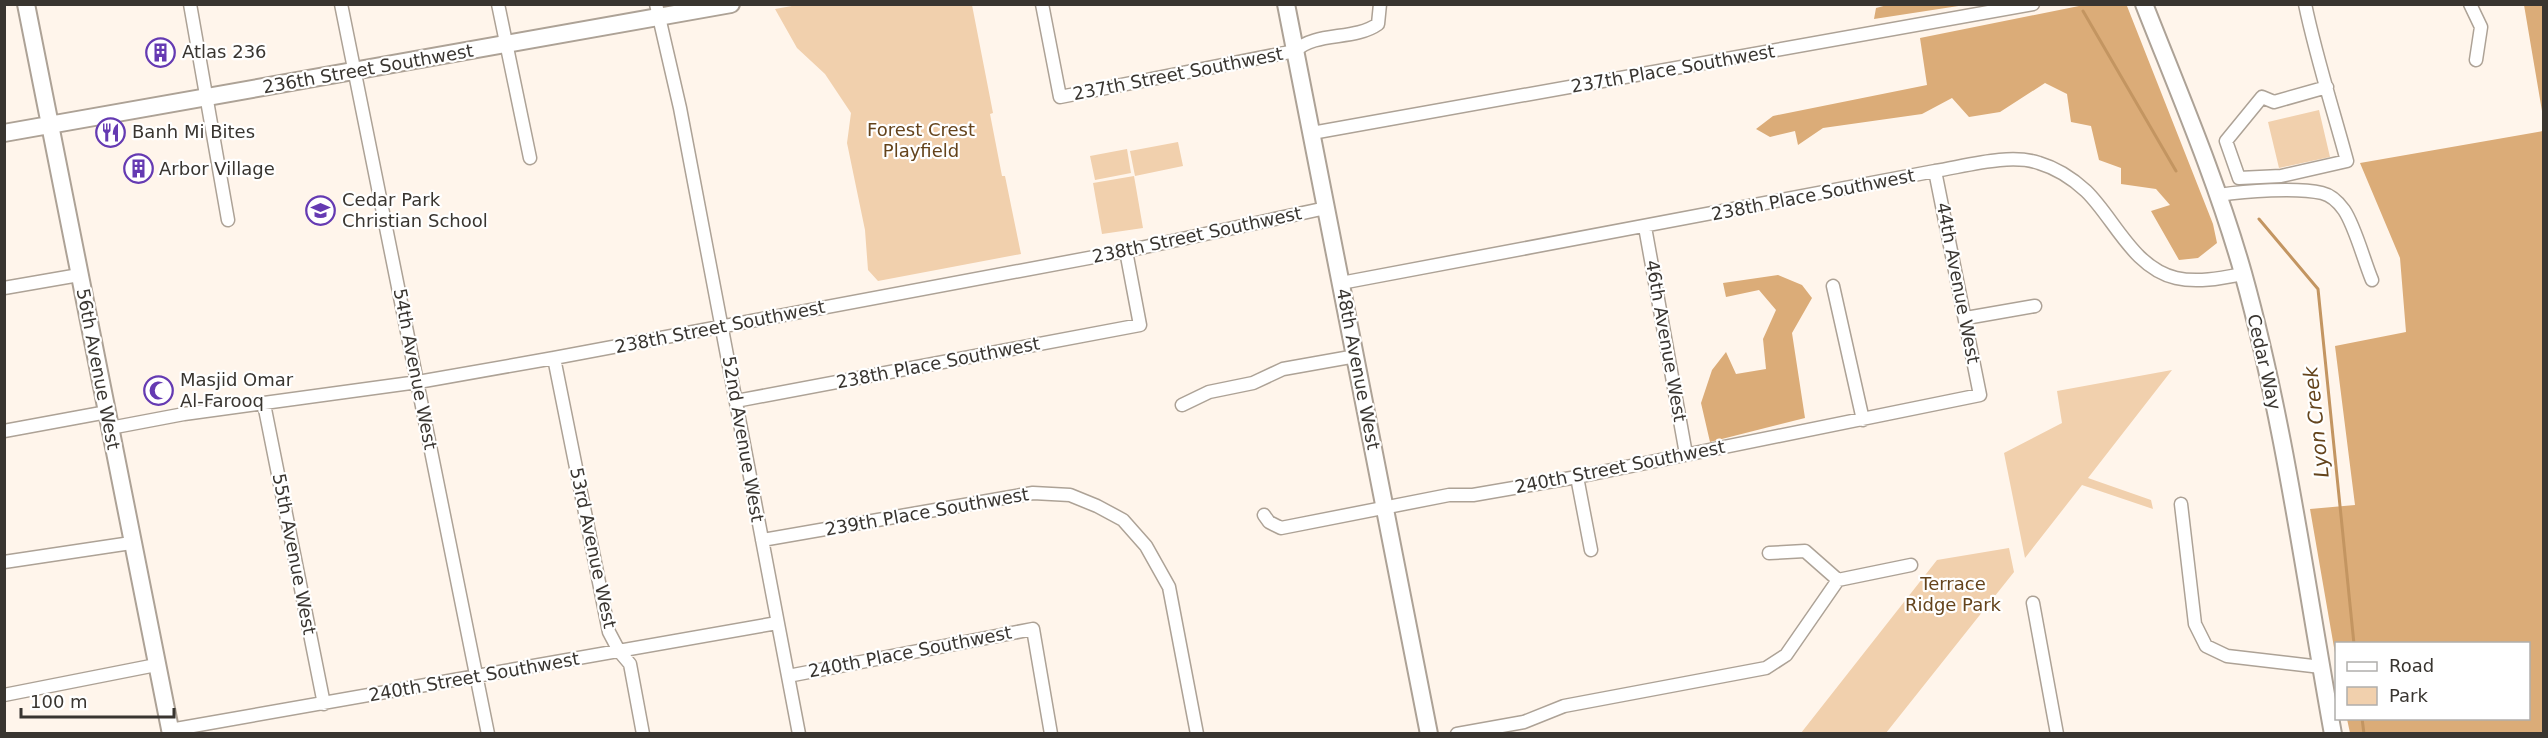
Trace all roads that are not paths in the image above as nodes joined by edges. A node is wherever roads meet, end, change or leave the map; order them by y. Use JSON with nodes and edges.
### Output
{"nodes":[{"id":1,"x":26,"y":4,"type":"edge"},
{"id":2,"x":190,"y":4,"type":"edge"},
{"id":3,"x":341,"y":4,"type":"edge"},
{"id":4,"x":498,"y":4,"type":"edge"},
{"id":5,"x":731,"y":4,"type":"edge"},
{"id":6,"x":1042,"y":4,"type":"edge"},
{"id":7,"x":1286,"y":4,"type":"edge"},
{"id":8,"x":1380,"y":4,"type":"edge"},
{"id":9,"x":2033,"y":4,"type":"edge"},
{"id":10,"x":2144,"y":4,"type":"edge"},
{"id":11,"x":2305,"y":4,"type":"edge"},
{"id":12,"x":2470,"y":4,"type":"edge"},
{"id":13,"x":657,"y":11,"type":"edge"},
{"id":14,"x":506,"y":45,"type":"junction"},
{"id":15,"x":1295,"y":51,"type":"junction"},
{"id":16,"x":2476,"y":60,"type":"dead end"},
{"id":17,"x":354,"y":73,"type":"junction"},
{"id":18,"x":2327,"y":87,"type":"junction"},
{"id":19,"x":205,"y":98,"type":"junction"},
{"id":20,"x":50,"y":126,"type":"junction"},
{"id":21,"x":1312,"y":133,"type":"junction"},
{"id":22,"x":4,"y":134,"type":"edge"},
{"id":23,"x":530,"y":159,"type":"dead end"},
{"id":24,"x":1935,"y":171,"type":"junction"},
{"id":25,"x":2219,"y":195,"type":"junction"},
{"id":26,"x":1326,"y":208,"type":"junction"},
{"id":27,"x":228,"y":220,"type":"dead end"},
{"id":28,"x":1646,"y":227,"type":"junction"},
{"id":29,"x":1126,"y":251,"type":"junction"},
{"id":30,"x":79,"y":274,"type":"junction"},
{"id":31,"x":2244,"y":274,"type":"junction"},
{"id":32,"x":2372,"y":280,"type":"dead end"},
{"id":33,"x":1341,"y":283,"type":"junction"},
{"id":34,"x":1833,"y":286,"type":"dead end"},
{"id":35,"x":4,"y":288,"type":"edge"},
{"id":36,"x":2035,"y":306,"type":"dead end"},
{"id":37,"x":1966,"y":318,"type":"junction"},
{"id":38,"x":722,"y":326,"type":"junction"},
{"id":39,"x":1356,"y":356,"type":"junction"},
{"id":40,"x":554,"y":358,"type":"junction"},
{"id":41,"x":418,"y":381,"type":"junction"},
{"id":42,"x":1980,"y":395,"type":"joint"},
{"id":43,"x":736,"y":401,"type":"junction"},
{"id":44,"x":264,"y":404,"type":"junction"},
{"id":45,"x":1182,"y":405,"type":"dead end"},
{"id":46,"x":109,"y":420,"type":"junction"},
{"id":47,"x":1863,"y":420,"type":"junction"},
{"id":48,"x":4,"y":431,"type":"edge"},
{"id":49,"x":1686,"y":454,"type":"junction"},
{"id":50,"x":1577,"y":477,"type":"junction"},
{"id":51,"x":2181,"y":504,"type":"dead end"},
{"id":52,"x":1384,"y":509,"type":"junction"},
{"id":53,"x":1264,"y":515,"type":"dead end"},
{"id":54,"x":762,"y":540,"type":"junction"},
{"id":55,"x":131,"y":543,"type":"junction"},
{"id":56,"x":1591,"y":550,"type":"dead end"},
{"id":57,"x":1769,"y":553,"type":"dead end"},
{"id":58,"x":4,"y":562,"type":"edge"},
{"id":59,"x":1911,"y":565,"type":"dead end"},
{"id":60,"x":1838,"y":580,"type":"junction"},
{"id":61,"x":2033,"y":603,"type":"dead end"},
{"id":62,"x":777,"y":623,"type":"junction"},
{"id":63,"x":619,"y":651,"type":"junction"},
{"id":64,"x":156,"y":665,"type":"junction"},
{"id":65,"x":2321,"y":667,"type":"junction"},
{"id":66,"x":477,"y":676,"type":"junction"},
{"id":67,"x":788,"y":676,"type":"junction"},
{"id":68,"x":4,"y":695,"type":"edge"},
{"id":69,"x":324,"y":704,"type":"junction"},
{"id":70,"x":170,"y":732,"type":"edge"},
{"id":71,"x":488,"y":734,"type":"edge"},
{"id":72,"x":643,"y":734,"type":"edge"},
{"id":73,"x":799,"y":734,"type":"edge"},
{"id":74,"x":1051,"y":734,"type":"edge"},
{"id":75,"x":1197,"y":734,"type":"edge"},
{"id":76,"x":1430,"y":734,"type":"edge"},
{"id":77,"x":1457,"y":734,"type":"edge"},
{"id":78,"x":2056,"y":734,"type":"edge"},
{"id":79,"x":2333,"y":734,"type":"edge"}],
"edges":[{"from":1,"to":20,"type":"main road","name":"56th Avenue West"},
{"from":2,"to":19,"type":"street"},
{"from":3,"to":17,"type":"street","name":"54th Avenue West"},
{"from":4,"to":14,"type":"street"},
{"from":5,"to":13,"type":"main road","name":"236th Street Southwest"},
{"from":6,"to":15,"type":"street","name":"237th Street Southwest"},
{"from":7,"to":15,"type":"main road","name":"48th Avenue West"},
{"from":8,"to":15,"type":"street","name":"237th Street Southwest"},
{"from":9,"to":21,"type":"street","name":"237th Place Southwest"},
{"from":10,"to":25,"type":"main road","name":"Cedar Way"},
{"from":11,"to":18,"type":"street"},
{"from":12,"to":16,"type":"street"},
{"from":13,"to":14,"type":"main road","name":"236th Street Southwest"},
{"from":13,"to":38,"type":"street","name":"52nd Avenue West"},
{"from":14,"to":17,"type":"main road","name":"236th Street Southwest"},
{"from":14,"to":23,"type":"street"},
{"from":15,"to":21,"type":"main road","name":"48th Avenue West"},
{"from":17,"to":19,"type":"main road","name":"236th Street Southwest"},
{"from":17,"to":41,"type":"street","name":"54th Avenue West"},
{"from":18,"to":18,"type":"street"},
{"from":19,"to":20,"type":"main road","name":"236th Street Southwest"},
{"from":19,"to":27,"type":"street"},
{"from":20,"to":22,"type":"main road","name":"236th Street Southwest"},
{"from":20,"to":30,"type":"main road","name":"56th Avenue West"},
{"from":21,"to":26,"type":"main road","name":"48th Avenue West"},
{"from":24,"to":28,"type":"street","name":"238th Place Southwest"},
{"from":24,"to":31,"type":"street","name":"238th Place Southwest"},
{"from":24,"to":37,"type":"street","name":"44th Avenue West"},
{"from":25,"to":31,"type":"main road","name":"Cedar Way"},
{"from":25,"to":32,"type":"street"},
{"from":26,"to":29,"type":"street","name":"238th Street Southwest"},
{"from":26,"to":33,"type":"main road","name":"48th Avenue West"},
{"from":28,"to":33,"type":"street","name":"238th Place Southwest"},
{"from":28,"to":49,"type":"street","name":"46th Avenue West"},
{"from":29,"to":38,"type":"street","name":"238th Street Southwest"},
{"from":29,"to":43,"type":"street","name":"238th Place Southwest"},
{"from":30,"to":35,"type":"street"},
{"from":30,"to":46,"type":"main road","name":"56th Avenue West"},
{"from":31,"to":65,"type":"main road","name":"Cedar Way"},
{"from":33,"to":39,"type":"main road","name":"48th Avenue West"},
{"from":34,"to":47,"type":"street"},
{"from":36,"to":37,"type":"street"},
{"from":37,"to":42,"type":"street","name":"44th Avenue West"},
{"from":38,"to":40,"type":"street","name":"238th Street Southwest"},
{"from":38,"to":43,"type":"street","name":"52nd Avenue West"},
{"from":39,"to":45,"type":"street"},
{"from":39,"to":52,"type":"main road","name":"48th Avenue West"},
{"from":40,"to":41,"type":"street","name":"238th Street Southwest"},
{"from":40,"to":63,"type":"street","name":"53rd Avenue West"},
{"from":41,"to":44,"type":"street","name":"238th Street Southwest"},
{"from":41,"to":66,"type":"street","name":"54th Avenue West"},
{"from":42,"to":47,"type":"street","name":"240th Street Southwest"},
{"from":43,"to":54,"type":"street","name":"52nd Avenue West"},
{"from":44,"to":46,"type":"street","name":"238th Street Southwest"},
{"from":44,"to":69,"type":"street","name":"55th Avenue West"},
{"from":46,"to":48,"type":"street","name":"238th Street Southwest"},
{"from":46,"to":55,"type":"main road","name":"56th Avenue West"},
{"from":47,"to":49,"type":"street","name":"240th Street Southwest"},
{"from":49,"to":50,"type":"street","name":"240th Street Southwest"},
{"from":50,"to":52,"type":"street","name":"240th Street Southwest"},
{"from":50,"to":56,"type":"street"},
{"from":51,"to":65,"type":"street"},
{"from":52,"to":53,"type":"street","name":"240th Street Southwest"},
{"from":52,"to":76,"type":"main road","name":"48th Avenue West"},
{"from":54,"to":62,"type":"street","name":"52nd Avenue West"},
{"from":54,"to":75,"type":"street","name":"239th Place Southwest"},
{"from":55,"to":58,"type":"street"},
{"from":55,"to":64,"type":"main road","name":"56th Avenue West"},
{"from":57,"to":60,"type":"street"},
{"from":59,"to":60,"type":"street"},
{"from":60,"to":77,"type":"street"},
{"from":61,"to":78,"type":"street"},
{"from":62,"to":63,"type":"street","name":"240th Street Southwest"},
{"from":62,"to":67,"type":"street","name":"52nd Avenue West"},
{"from":63,"to":66,"type":"street","name":"240th Street Southwest"},
{"from":63,"to":72,"type":"street","name":"53rd Avenue West"},
{"from":64,"to":68,"type":"street"},
{"from":64,"to":70,"type":"main road","name":"56th Avenue West"},
{"from":65,"to":79,"type":"main road","name":"Cedar Way"},
{"from":66,"to":69,"type":"street","name":"240th Street Southwest"},
{"from":66,"to":71,"type":"street","name":"54th Avenue West"},
{"from":67,"to":73,"type":"street","name":"52nd Avenue West"},
{"from":67,"to":74,"type":"street","name":"240th Place Southwest"},
{"from":69,"to":70,"type":"street","name":"240th Street Southwest"}]}
